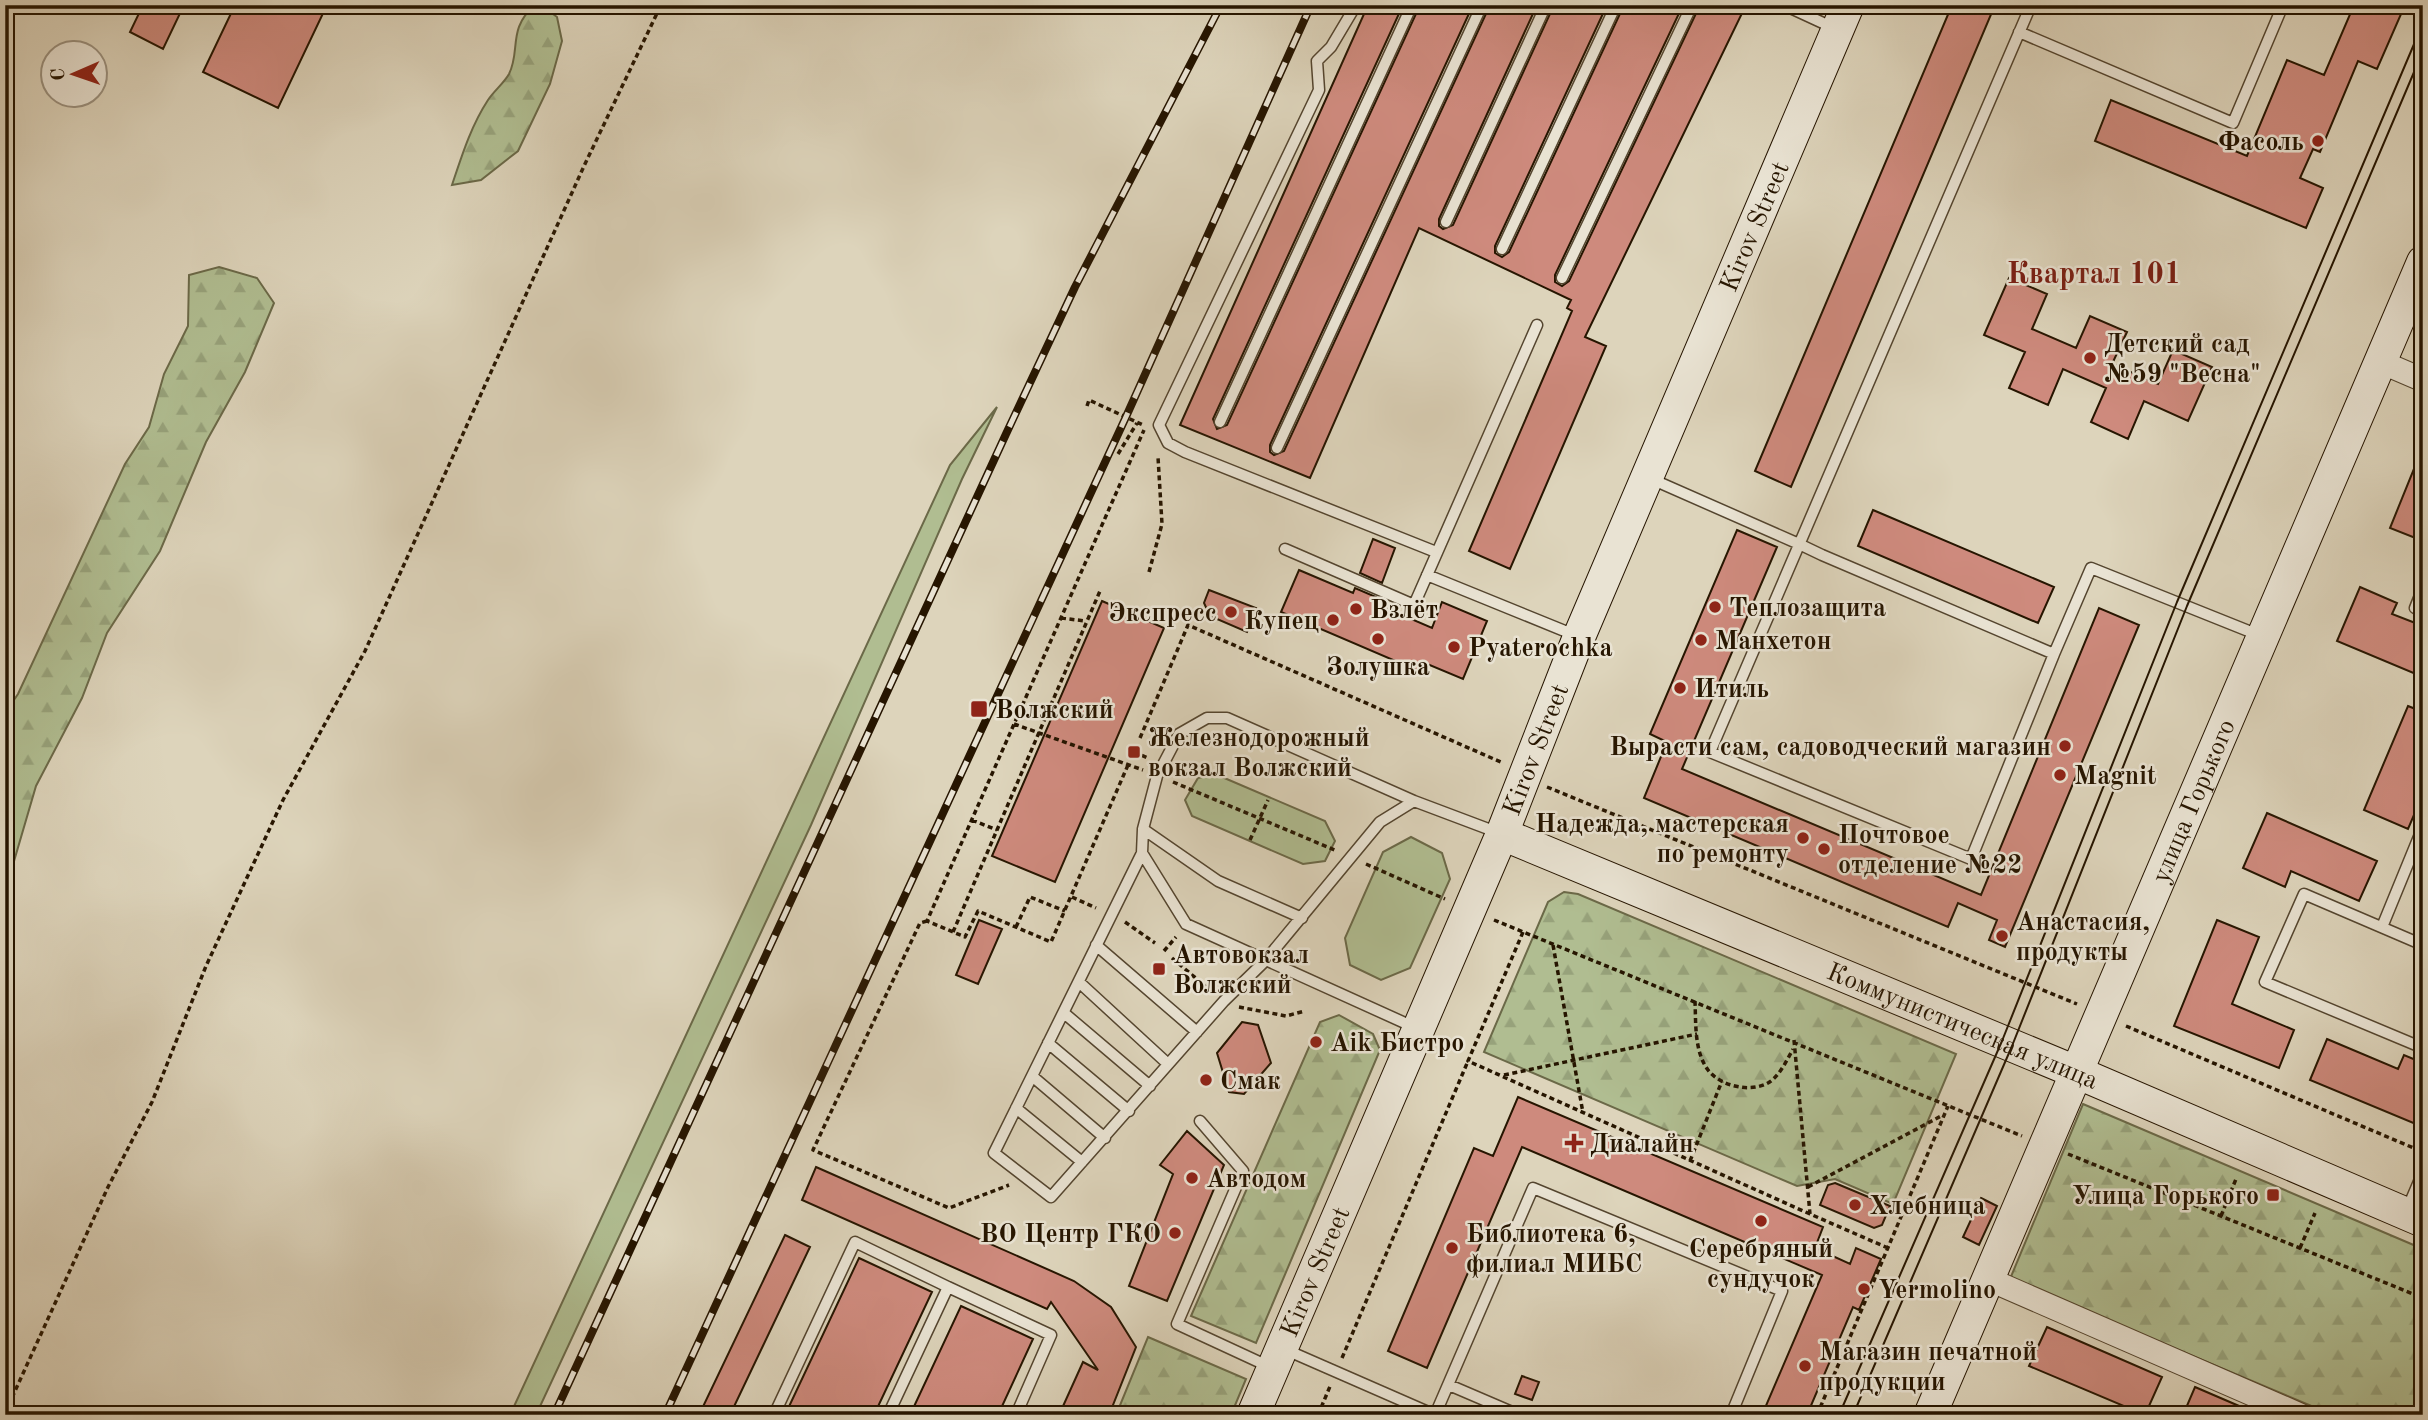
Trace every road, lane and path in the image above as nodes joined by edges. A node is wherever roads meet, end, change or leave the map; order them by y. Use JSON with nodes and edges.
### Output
{"nodes":[{"id":1,"x":661,"y":5,"type":"edge"},
{"id":2,"x":1356,"y":5,"type":"edge"},
{"id":3,"x":1412,"y":5,"type":"edge"},
{"id":4,"x":1482,"y":5,"type":"edge"},
{"id":5,"x":1546,"y":5,"type":"edge"},
{"id":6,"x":1616,"y":5,"type":"edge"},
{"id":7,"x":1692,"y":5,"type":"edge"},
{"id":8,"x":1784,"y":5,"type":"edge"},
{"id":9,"x":2031,"y":5,"type":"edge"},
{"id":10,"x":2283,"y":5,"type":"edge"},
{"id":11,"x":1843,"y":18,"type":"edge"},
{"id":12,"x":2020,"y":32,"type":"junction"},
{"id":13,"x":1446,"y":222,"type":"dead end"},
{"id":14,"x":1502,"y":249,"type":"dead end"},
{"id":15,"x":2423,"y":262,"type":"edge"},
{"id":16,"x":1562,"y":278,"type":"dead end"},
{"id":17,"x":1536,"y":325,"type":"dead end"},
{"id":18,"x":2381,"y":362,"type":"junction"},
{"id":19,"x":2423,"y":380,"type":"edge"},
{"id":20,"x":1087,"y":406,"type":"dead end"},
{"id":21,"x":1220,"y":422,"type":"dead end"},
{"id":22,"x":1137,"y":423,"type":"junction"},
{"id":23,"x":1146,"y":425,"type":"junction"},
{"id":24,"x":1156,"y":425,"type":"junction"},
{"id":25,"x":1277,"y":448,"type":"dead end"},
{"id":26,"x":1118,"y":454,"type":"dead end"},
{"id":27,"x":1649,"y":478,"type":"junction"},
{"id":28,"x":1799,"y":544,"type":"junction"},
{"id":29,"x":1285,"y":549,"type":"dead end"},
{"id":30,"x":1436,"y":552,"type":"junction"},
{"id":31,"x":1149,"y":572,"type":"dead end"},
{"id":32,"x":1427,"y":575,"type":"junction"},
{"id":33,"x":2423,"y":588,"type":"edge"},
{"id":34,"x":1100,"y":591,"type":"dead end"},
{"id":35,"x":2423,"y":612,"type":"edge"},
{"id":36,"x":1061,"y":618,"type":"junction"},
{"id":37,"x":1085,"y":621,"type":"junction"},
{"id":38,"x":1579,"y":637,"type":"junction"},
{"id":39,"x":2265,"y":637,"type":"junction"},
{"id":40,"x":2054,"y":654,"type":"junction"},
{"id":41,"x":1014,"y":724,"type":"junction"},
{"id":42,"x":1038,"y":732,"type":"junction"},
{"id":43,"x":1140,"y":738,"type":"dead end"},
{"id":44,"x":1128,"y":765,"type":"junction"},
{"id":45,"x":1157,"y":776,"type":"junction"},
{"id":46,"x":1525,"y":776,"type":"junction"},
{"id":47,"x":1268,"y":800,"type":"dead end"},
{"id":48,"x":1414,"y":801,"type":"junction"},
{"id":49,"x":1260,"y":819,"type":"junction"},
{"id":50,"x":972,"y":820,"type":"junction"},
{"id":51,"x":2423,"y":827,"type":"edge"},
{"id":52,"x":1143,"y":829,"type":"junction"},
{"id":53,"x":997,"y":830,"type":"junction"},
{"id":54,"x":1502,"y":834,"type":"junction"},
{"id":55,"x":1250,"y":839,"type":"dead end"},
{"id":56,"x":1142,"y":853,"type":"junction"},
{"id":57,"x":1352,"y":858,"type":"junction"},
{"id":58,"x":1470,"y":910,"type":"junction"},
{"id":59,"x":1065,"y":911,"type":"junction"},
{"id":60,"x":1302,"y":918,"type":"junction"},
{"id":61,"x":927,"y":921,"type":"junction"},
{"id":62,"x":2382,"y":927,"type":"junction"},
{"id":63,"x":1016,"y":928,"type":"junction"},
{"id":64,"x":953,"y":932,"type":"junction"},
{"id":65,"x":1522,"y":932,"type":"junction"},
{"id":66,"x":1096,"y":945,"type":"junction"},
{"id":67,"x":1553,"y":945,"type":"junction"},
{"id":68,"x":2423,"y":945,"type":"edge"},
{"id":69,"x":1265,"y":961,"type":"junction"},
{"id":70,"x":1080,"y":983,"type":"junction"},
{"id":71,"x":1695,"y":1001,"type":"junction"},
{"id":72,"x":1064,"y":1013,"type":"junction"},
{"id":73,"x":2100,"y":1015,"type":"junction"},
{"id":74,"x":1417,"y":1028,"type":"junction"},
{"id":75,"x":1197,"y":1032,"type":"junction"},
{"id":76,"x":1697,"y":1034,"type":"junction"},
{"id":77,"x":1794,"y":1040,"type":"junction"},
{"id":78,"x":1048,"y":1042,"type":"junction"},
{"id":79,"x":1794,"y":1047,"type":"junction"},
{"id":80,"x":2423,"y":1048,"type":"edge"},
{"id":81,"x":1468,"y":1061,"type":"junction"},
{"id":82,"x":1574,"y":1061,"type":"junction"},
{"id":83,"x":1168,"y":1064,"type":"junction"},
{"id":84,"x":2076,"y":1072,"type":"junction"},
{"id":85,"x":1032,"y":1076,"type":"junction"},
{"id":86,"x":1501,"y":1076,"type":"junction"},
{"id":87,"x":1722,"y":1081,"type":"junction"},
{"id":88,"x":1150,"y":1086,"type":"junction"},
{"id":89,"x":1948,"y":1105,"type":"junction"},
{"id":90,"x":1016,"y":1108,"type":"junction"},
{"id":91,"x":1129,"y":1111,"type":"junction"},
{"id":92,"x":1583,"y":1113,"type":"junction"},
{"id":93,"x":1945,"y":1114,"type":"junction"},
{"id":94,"x":1200,"y":1121,"type":"dead end"},
{"id":95,"x":1105,"y":1138,"type":"junction"},
{"id":96,"x":2045,"y":1144,"type":"junction"},
{"id":97,"x":2423,"y":1152,"type":"edge"},
{"id":98,"x":1690,"y":1161,"type":"junction"},
{"id":99,"x":1082,"y":1162,"type":"junction"},
{"id":100,"x":2423,"y":1172,"type":"edge"},
{"id":101,"x":1026,"y":1178,"type":"junction"},
{"id":102,"x":2236,"y":1179,"type":"dead end"},
{"id":103,"x":1807,"y":1187,"type":"junction"},
{"id":104,"x":2315,"y":1213,"type":"dead end"},
{"id":105,"x":1810,"y":1214,"type":"junction"},
{"id":106,"x":2221,"y":1216,"type":"junction"},
{"id":107,"x":2414,"y":1217,"type":"edge"},
{"id":108,"x":1888,"y":1248,"type":"junction"},
{"id":109,"x":2300,"y":1248,"type":"junction"},
{"id":110,"x":1988,"y":1279,"type":"junction"},
{"id":111,"x":948,"y":1287,"type":"junction"},
{"id":112,"x":2423,"y":1298,"type":"edge"},
{"id":113,"x":1277,"y":1358,"type":"junction"},
{"id":114,"x":1336,"y":1371,"type":"junction"},
{"id":115,"x":1449,"y":1385,"type":"junction"},
{"id":116,"x":5,"y":1413,"type":"edge"},
{"id":117,"x":774,"y":1415,"type":"edge"},
{"id":118,"x":888,"y":1415,"type":"edge"},
{"id":119,"x":1016,"y":1415,"type":"edge"},
{"id":120,"x":1253,"y":1415,"type":"edge"},
{"id":121,"x":1318,"y":1415,"type":"edge"},
{"id":122,"x":1519,"y":1415,"type":"edge"},
{"id":123,"x":1731,"y":1415,"type":"edge"},
{"id":124,"x":1817,"y":1415,"type":"edge"},
{"id":125,"x":1930,"y":1415,"type":"edge"},
{"id":126,"x":2300,"y":1415,"type":"edge"}],
"edges":[{"from":1,"to":116,"type":"path"},
{"from":2,"to":24,"type":"lane"},
{"from":3,"to":21,"type":"lane"},
{"from":4,"to":25,"type":"lane"},
{"from":5,"to":13,"type":"lane"},
{"from":6,"to":14,"type":"lane"},
{"from":7,"to":16,"type":"lane"},
{"from":8,"to":11,"type":"lane"},
{"from":9,"to":12,"type":"lane"},
{"from":10,"to":12,"type":"lane"},
{"from":11,"to":27,"type":"street","name":"Kirov Street"},
{"from":12,"to":28,"type":"lane"},
{"from":15,"to":18,"type":"street","name":"улица Горького"},
{"from":17,"to":30,"type":"lane"},
{"from":18,"to":19,"type":"street"},
{"from":18,"to":39,"type":"street","name":"улица Горького"},
{"from":20,"to":22,"type":"path"},
{"from":22,"to":23,"type":"path"},
{"from":22,"to":26,"type":"path"},
{"from":23,"to":24,"type":"path"},
{"from":23,"to":36,"type":"path"},
{"from":24,"to":30,"type":"lane"},
{"from":24,"to":31,"type":"path"},
{"from":27,"to":28,"type":"lane"},
{"from":27,"to":38,"type":"street","name":"Kirov Street"},
{"from":28,"to":40,"type":"lane"},
{"from":28,"to":40,"type":"lane"},
{"from":29,"to":32,"type":"lane"},
{"from":30,"to":32,"type":"lane"},
{"from":32,"to":38,"type":"lane"},
{"from":33,"to":35,"type":"lane"},
{"from":34,"to":37,"type":"path"},
{"from":36,"to":37,"type":"path"},
{"from":36,"to":41,"type":"path"},
{"from":37,"to":42,"type":"path"},
{"from":38,"to":46,"type":"street","name":"Kirov Street"},
{"from":39,"to":40,"type":"lane"},
{"from":39,"to":73,"type":"street","name":"улица Горького"},
{"from":41,"to":42,"type":"path"},
{"from":41,"to":50,"type":"path"},
{"from":42,"to":44,"type":"path"},
{"from":42,"to":53,"type":"path"},
{"from":43,"to":46,"type":"path"},
{"from":44,"to":45,"type":"path"},
{"from":44,"to":59,"type":"path"},
{"from":45,"to":48,"type":"lane"},
{"from":45,"to":49,"type":"path"},
{"from":45,"to":52,"type":"lane"},
{"from":46,"to":54,"type":"street","name":"Kirov Street"},
{"from":46,"to":73,"type":"path"},
{"from":47,"to":49,"type":"path"},
{"from":48,"to":54,"type":"lane"},
{"from":48,"to":57,"type":"lane"},
{"from":49,"to":55,"type":"path"},
{"from":49,"to":57,"type":"path"},
{"from":50,"to":53,"type":"path"},
{"from":50,"to":61,"type":"path"},
{"from":51,"to":62,"type":"lane"},
{"from":52,"to":56,"type":"lane"},
{"from":52,"to":60,"type":"lane"},
{"from":53,"to":64,"type":"path"},
{"from":54,"to":58,"type":"street","name":"Kirov Street"},
{"from":54,"to":84,"type":"street","name":"Коммунистическая улица"},
{"from":56,"to":66,"type":"lane"},
{"from":56,"to":69,"type":"lane"},
{"from":57,"to":58,"type":"path"},
{"from":57,"to":60,"type":"lane"},
{"from":58,"to":65,"type":"path"},
{"from":58,"to":74,"type":"street","name":"Kirov Street"},
{"from":59,"to":63,"type":"path"},
{"from":59,"to":63,"type":"path"},
{"from":60,"to":69,"type":"lane"},
{"from":61,"to":64,"type":"path"},
{"from":61,"to":101,"type":"path"},
{"from":62,"to":68,"type":"lane"},
{"from":62,"to":80,"type":"lane"},
{"from":63,"to":64,"type":"path"},
{"from":65,"to":67,"type":"path"},
{"from":65,"to":81,"type":"path"},
{"from":66,"to":70,"type":"lane"},
{"from":66,"to":75,"type":"lane"},
{"from":67,"to":71,"type":"path"},
{"from":67,"to":82,"type":"path"},
{"from":69,"to":74,"type":"lane"},
{"from":69,"to":75,"type":"lane"},
{"from":70,"to":72,"type":"lane"},
{"from":70,"to":83,"type":"lane"},
{"from":71,"to":76,"type":"path"},
{"from":71,"to":77,"type":"path"},
{"from":72,"to":78,"type":"lane"},
{"from":72,"to":88,"type":"lane"},
{"from":73,"to":84,"type":"street","name":"улица Горького"},
{"from":73,"to":97,"type":"path"},
{"from":74,"to":113,"type":"street","name":"Kirov Street"},
{"from":75,"to":83,"type":"lane"},
{"from":76,"to":82,"type":"path"},
{"from":76,"to":87,"type":"path"},
{"from":77,"to":79,"type":"path"},
{"from":77,"to":89,"type":"path"},
{"from":78,"to":85,"type":"lane"},
{"from":78,"to":91,"type":"lane"},
{"from":79,"to":87,"type":"path"},
{"from":79,"to":103,"type":"path"},
{"from":81,"to":86,"type":"path"},
{"from":81,"to":114,"type":"path"},
{"from":82,"to":86,"type":"path"},
{"from":82,"to":92,"type":"path"},
{"from":83,"to":88,"type":"lane"},
{"from":84,"to":96,"type":"street","name":"улица Горького"},
{"from":84,"to":107,"type":"street","name":"Коммунистическая улица"},
{"from":85,"to":90,"type":"lane"},
{"from":85,"to":95,"type":"lane"},
{"from":86,"to":92,"type":"path"},
{"from":87,"to":98,"type":"path"},
{"from":88,"to":91,"type":"lane"},
{"from":89,"to":93,"type":"path"},
{"from":89,"to":96,"type":"path"},
{"from":90,"to":99,"type":"lane"},
{"from":90,"to":101,"type":"lane"},
{"from":91,"to":95,"type":"lane"},
{"from":92,"to":98,"type":"path"},
{"from":93,"to":103,"type":"path"},
{"from":93,"to":108,"type":"path"},
{"from":94,"to":113,"type":"lane"},
{"from":95,"to":99,"type":"lane"},
{"from":96,"to":106,"type":"path"},
{"from":96,"to":110,"type":"street","name":"улица Горького"},
{"from":98,"to":105,"type":"path"},
{"from":99,"to":101,"type":"lane"},
{"from":100,"to":107,"type":"lane"},
{"from":102,"to":106,"type":"path"},
{"from":103,"to":105,"type":"path"},
{"from":104,"to":109,"type":"path"},
{"from":105,"to":108,"type":"path"},
{"from":106,"to":109,"type":"path"},
{"from":108,"to":124,"type":"path"},
{"from":109,"to":112,"type":"path"},
{"from":110,"to":125,"type":"street","name":"улица Горького"},
{"from":110,"to":126,"type":"street"},
{"from":111,"to":117,"type":"lane"},
{"from":111,"to":118,"type":"lane"},
{"from":111,"to":119,"type":"lane"},
{"from":113,"to":114,"type":"lane"},
{"from":113,"to":120,"type":"street","name":"Kirov Street"},
{"from":114,"to":115,"type":"lane"},
{"from":114,"to":121,"type":"path"},
{"from":115,"to":122,"type":"lane"},
{"from":115,"to":123,"type":"lane"}]}
